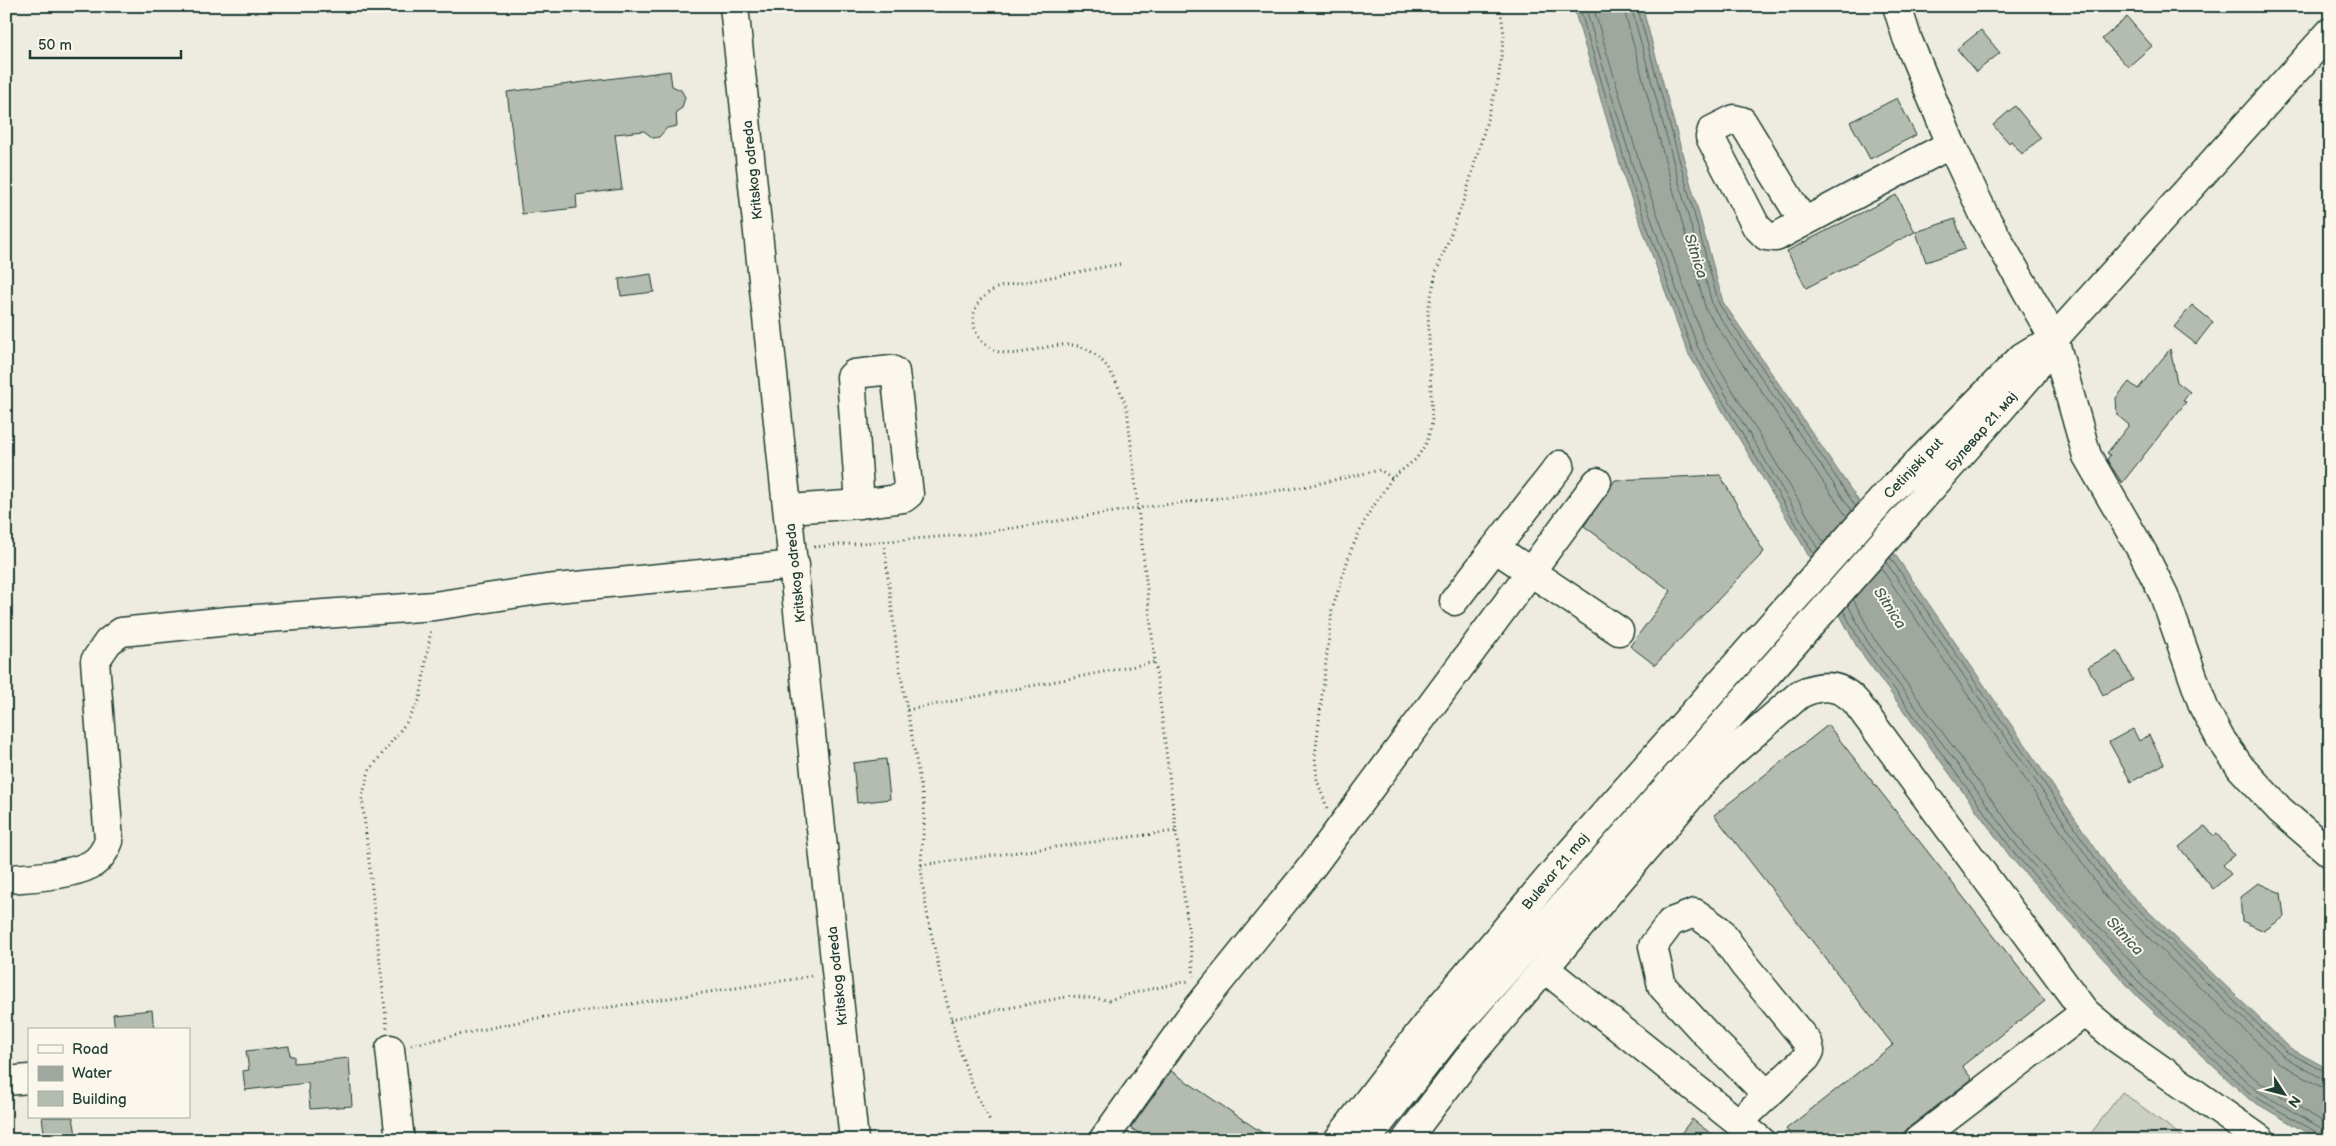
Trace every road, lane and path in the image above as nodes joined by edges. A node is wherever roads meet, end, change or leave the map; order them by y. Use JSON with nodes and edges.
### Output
{"nodes":[{"id":1,"x":734,"y":6,"type":"edge"},
{"id":2,"x":1500,"y":6,"type":"edge"},
{"id":3,"x":1897,"y":6,"type":"edge"},
{"id":4,"x":2330,"y":32,"type":"edge"},
{"id":5,"x":1951,"y":144,"type":"junction"},
{"id":6,"x":1803,"y":221,"type":"dead end"},
{"id":7,"x":1120,"y":264,"type":"dead end"},
{"id":8,"x":2054,"y":339,"type":"junction"},
{"id":9,"x":1560,"y":465,"type":"dead end"},
{"id":10,"x":1392,"y":478,"type":"junction"},
{"id":11,"x":1597,"y":482,"type":"dead end"},
{"id":12,"x":860,"y":504,"type":"junction"},
{"id":13,"x":1139,"y":508,"type":"junction"},
{"id":14,"x":789,"y":509,"type":"junction"},
{"id":15,"x":1903,"y":519,"type":"joint"},
{"id":16,"x":884,"y":542,"type":"junction"},
{"id":17,"x":1495,"y":548,"type":"junction"},
{"id":18,"x":794,"y":557,"type":"junction"},
{"id":19,"x":1529,"y":573,"type":"junction"},
{"id":20,"x":1454,"y":601,"type":"dead end"},
{"id":21,"x":434,"y":606,"type":"junction"},
{"id":22,"x":1783,"y":610,"type":"joint"},
{"id":23,"x":1804,"y":630,"type":"joint"},
{"id":24,"x":1619,"y":631,"type":"dead end"},
{"id":25,"x":1155,"y":662,"type":"junction"},
{"id":26,"x":907,"y":710,"type":"junction"},
{"id":27,"x":1719,"y":747,"type":"junction"},
{"id":28,"x":1345,"y":822,"type":"junction"},
{"id":29,"x":1175,"y":831,"type":"junction"},
{"id":30,"x":2330,"y":853,"type":"edge"},
{"id":31,"x":921,"y":865,"type":"junction"},
{"id":32,"x":6,"y":879,"type":"edge"},
{"id":33,"x":1544,"y":968,"type":"junction"},
{"id":34,"x":837,"y":973,"type":"junction"},
{"id":35,"x":2085,"y":1012,"type":"junction"},
{"id":36,"x":951,"y":1019,"type":"junction"},
{"id":37,"x":390,"y":1050,"type":"junction"},
{"id":38,"x":28,"y":1079,"type":"edge"},
{"id":39,"x":6,"y":1081,"type":"edge"},
{"id":40,"x":1768,"y":1095,"type":"junction"},
{"id":41,"x":991,"y":1122,"type":"dead end"},
{"id":42,"x":1739,"y":1122,"type":"junction"},
{"id":43,"x":1373,"y":1130,"type":"edge"},
{"id":44,"x":400,"y":1140,"type":"edge"},
{"id":45,"x":854,"y":1140,"type":"edge"},
{"id":46,"x":1103,"y":1140,"type":"edge"},
{"id":47,"x":1338,"y":1140,"type":"edge"},
{"id":48,"x":1400,"y":1140,"type":"edge"},
{"id":49,"x":1406,"y":1140,"type":"edge"},
{"id":50,"x":1760,"y":1140,"type":"edge"},
{"id":51,"x":1918,"y":1140,"type":"edge"},
{"id":52,"x":2261,"y":1140,"type":"edge"}],
"edges":[{"from":1,"to":14,"type":"street","name":"Kritskog odreda"},
{"from":2,"to":10,"type":"path"},
{"from":3,"to":5,"type":"street"},
{"from":4,"to":8,"type":"street"},
{"from":5,"to":6,"type":"street"},
{"from":5,"to":8,"type":"street"},
{"from":7,"to":13,"type":"path"},
{"from":8,"to":15,"type":"street","name":"Булевар 21. мај"},
{"from":8,"to":22,"type":"street","name":"Cetinjski put"},
{"from":8,"to":30,"type":"street"},
{"from":9,"to":17,"type":"street"},
{"from":10,"to":13,"type":"path"},
{"from":10,"to":28,"type":"path"},
{"from":11,"to":19,"type":"street"},
{"from":12,"to":12,"type":"street"},
{"from":12,"to":14,"type":"street"},
{"from":13,"to":16,"type":"path"},
{"from":13,"to":25,"type":"path"},
{"from":14,"to":18,"type":"street","name":"Kritskog odreda"},
{"from":15,"to":23,"type":"street","name":"Cetinjski put"},
{"from":16,"to":18,"type":"path"},
{"from":16,"to":26,"type":"path"},
{"from":17,"to":19,"type":"street"},
{"from":17,"to":20,"type":"street"},
{"from":18,"to":21,"type":"street"},
{"from":18,"to":34,"type":"street","name":"Kritskog odreda"},
{"from":19,"to":24,"type":"street"},
{"from":19,"to":28,"type":"street"},
{"from":21,"to":32,"type":"street"},
{"from":21,"to":37,"type":"path"},
{"from":22,"to":47,"type":"street","name":"Bulevar 21. maj"},
{"from":23,"to":27,"type":"street","name":"Bulevar 21. maj"},
{"from":25,"to":26,"type":"path"},
{"from":25,"to":29,"type":"path"},
{"from":26,"to":31,"type":"path"},
{"from":27,"to":33,"type":"street"},
{"from":27,"to":35,"type":"street"},
{"from":27,"to":43,"type":"street","name":"Bulevar 21. maj"},
{"from":28,"to":46,"type":"street"},
{"from":29,"to":31,"type":"path"},
{"from":29,"to":36,"type":"path"},
{"from":31,"to":36,"type":"path"},
{"from":33,"to":42,"type":"street"},
{"from":33,"to":49,"type":"street"},
{"from":34,"to":37,"type":"path"},
{"from":34,"to":45,"type":"street","name":"Kritskog odreda"},
{"from":35,"to":51,"type":"street"},
{"from":35,"to":52,"type":"street"},
{"from":36,"to":41,"type":"path"},
{"from":37,"to":44,"type":"street"},
{"from":38,"to":39,"type":"street"},
{"from":40,"to":40,"type":"street"},
{"from":40,"to":42,"type":"street"},
{"from":42,"to":50,"type":"street"},
{"from":43,"to":48,"type":"street"}]}
